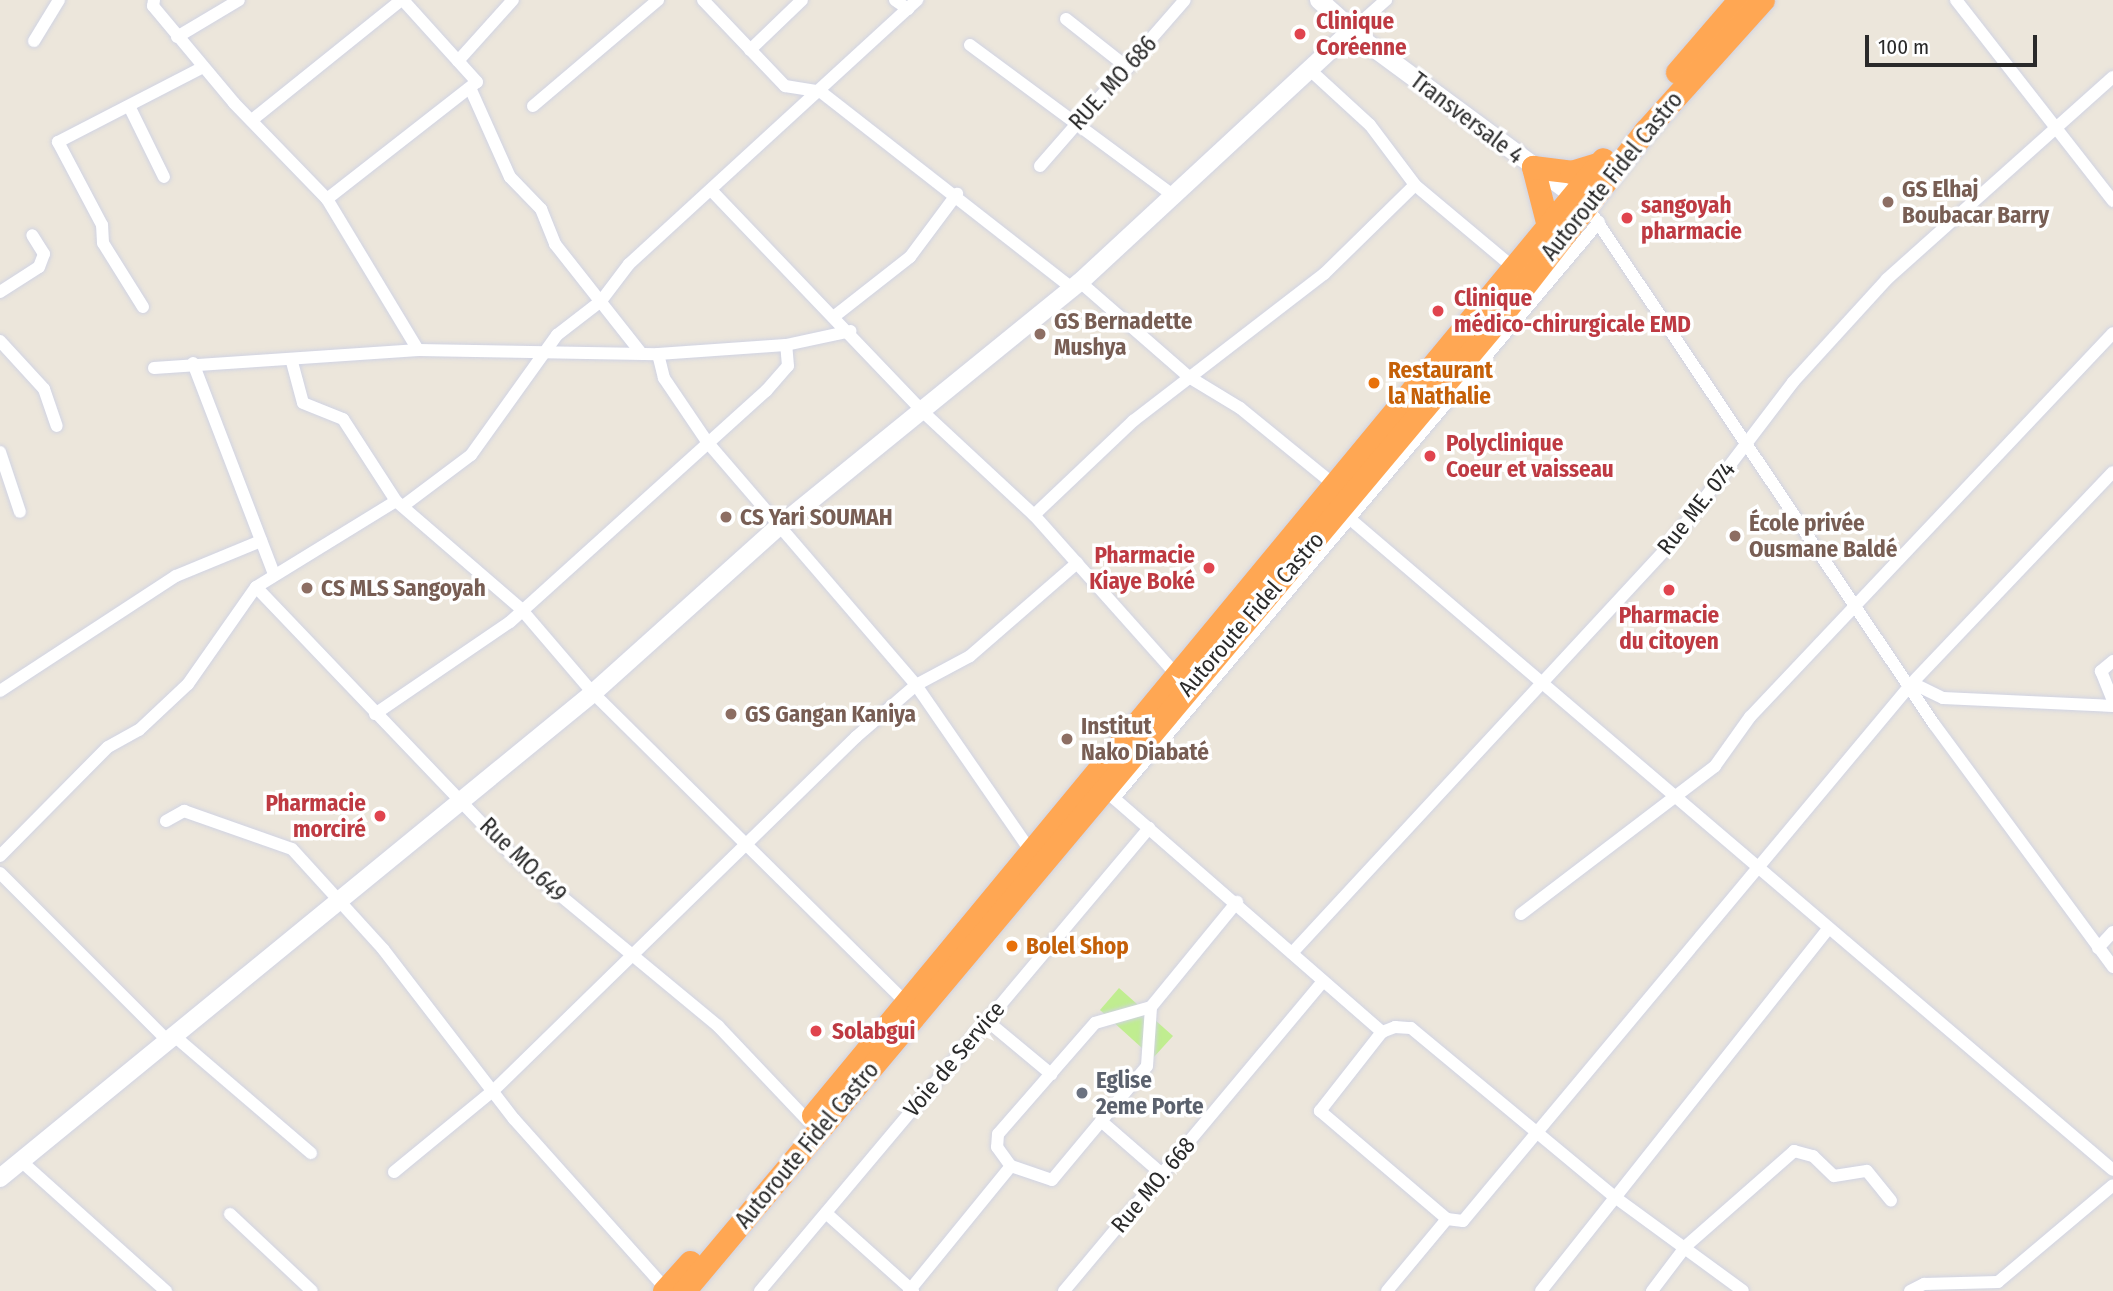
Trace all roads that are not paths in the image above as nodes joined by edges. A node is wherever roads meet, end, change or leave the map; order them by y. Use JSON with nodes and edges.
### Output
{"nodes":[{"id":1,"x":59,"y":0,"type":"edge"},
{"id":2,"x":154,"y":0,"type":"edge"},
{"id":3,"x":239,"y":0,"type":"edge"},
{"id":4,"x":402,"y":0,"type":"edge"},
{"id":5,"x":513,"y":0,"type":"edge"},
{"id":6,"x":658,"y":0,"type":"edge"},
{"id":7,"x":703,"y":0,"type":"edge"},
{"id":8,"x":802,"y":0,"type":"edge"},
{"id":9,"x":895,"y":0,"type":"edge"},
{"id":10,"x":1185,"y":0,"type":"edge"},
{"id":11,"x":1319,"y":0,"type":"edge"},
{"id":12,"x":1387,"y":0,"type":"edge"},
{"id":13,"x":1739,"y":0,"type":"edge"},
{"id":14,"x":1763,"y":0,"type":"edge"},
{"id":15,"x":1956,"y":0,"type":"edge"},
{"id":16,"x":913,"y":4,"type":"edge"},
{"id":17,"x":1066,"y":19,"type":"dead end"},
{"id":18,"x":1351,"y":31,"type":"junction"},
{"id":19,"x":177,"y":37,"type":"junction"},
{"id":20,"x":34,"y":41,"type":"dead end"},
{"id":21,"x":970,"y":45,"type":"dead end"},
{"id":22,"x":750,"y":50,"type":"junction"},
{"id":23,"x":458,"y":61,"type":"junction"},
{"id":24,"x":203,"y":67,"type":"junction"},
{"id":25,"x":1128,"y":68,"type":"junction"},
{"id":26,"x":1310,"y":70,"type":"junction"},
{"id":27,"x":2113,"y":77,"type":"edge"},
{"id":28,"x":471,"y":90,"type":"junction"},
{"id":29,"x":821,"y":92,"type":"junction"},
{"id":30,"x":129,"y":106,"type":"junction"},
{"id":31,"x":533,"y":106,"type":"dead end"},
{"id":32,"x":252,"y":120,"type":"junction"},
{"id":33,"x":1077,"y":122,"type":"junction"},
{"id":34,"x":2057,"y":129,"type":"junction"},
{"id":35,"x":1600,"y":163,"type":"junction"},
{"id":36,"x":1040,"y":166,"type":"dead end"},
{"id":37,"x":1533,"y":167,"type":"junction"},
{"id":38,"x":164,"y":177,"type":"dead end"},
{"id":39,"x":1415,"y":185,"type":"junction"},
{"id":40,"x":711,"y":190,"type":"junction"},
{"id":41,"x":957,"y":194,"type":"junction"},
{"id":42,"x":1174,"y":196,"type":"junction"},
{"id":43,"x":327,"y":199,"type":"junction"},
{"id":44,"x":2113,"y":201,"type":"edge"},
{"id":45,"x":1586,"y":207,"type":"junction"},
{"id":46,"x":1548,"y":226,"type":"junction"},
{"id":47,"x":32,"y":235,"type":"dead end"},
{"id":48,"x":1515,"y":269,"type":"junction"},
{"id":49,"x":1076,"y":285,"type":"junction"},
{"id":50,"x":0,"y":292,"type":"edge"},
{"id":51,"x":601,"y":301,"type":"junction"},
{"id":52,"x":144,"y":307,"type":"dead end"},
{"id":53,"x":836,"y":315,"type":"junction"},
{"id":54,"x":851,"y":331,"type":"junction"},
{"id":55,"x":2113,"y":333,"type":"edge"},
{"id":56,"x":0,"y":341,"type":"edge"},
{"id":57,"x":786,"y":345,"type":"junction"},
{"id":58,"x":418,"y":350,"type":"junction"},
{"id":59,"x":549,"y":354,"type":"junction"},
{"id":60,"x":642,"y":354,"type":"junction"},
{"id":61,"x":658,"y":354,"type":"junction"},
{"id":62,"x":292,"y":362,"type":"junction"},
{"id":63,"x":193,"y":363,"type":"junction"},
{"id":64,"x":154,"y":368,"type":"dead end"},
{"id":65,"x":1189,"y":377,"type":"junction"},
{"id":66,"x":1444,"y":395,"type":"junction"},
{"id":67,"x":922,"y":411,"type":"junction"},
{"id":68,"x":57,"y":426,"type":"dead end"},
{"id":69,"x":1746,"y":442,"type":"junction"},
{"id":70,"x":708,"y":443,"type":"junction"},
{"id":71,"x":0,"y":452,"type":"edge"},
{"id":72,"x":2113,"y":472,"type":"edge"},
{"id":73,"x":1332,"y":483,"type":"junction"},
{"id":74,"x":400,"y":503,"type":"junction"},
{"id":75,"x":20,"y":512,"type":"dead end"},
{"id":76,"x":1034,"y":514,"type":"junction"},
{"id":77,"x":1349,"y":518,"type":"junction"},
{"id":78,"x":777,"y":528,"type":"junction"},
{"id":79,"x":261,"y":541,"type":"junction"},
{"id":80,"x":1077,"y":563,"type":"junction"},
{"id":81,"x":274,"y":574,"type":"junction"},
{"id":82,"x":1290,"y":578,"type":"junction"},
{"id":83,"x":258,"y":585,"type":"junction"},
{"id":84,"x":1857,"y":607,"type":"junction"},
{"id":85,"x":521,"y":609,"type":"junction"},
{"id":86,"x":2113,"y":661,"type":"edge"},
{"id":87,"x":1174,"y":672,"type":"junction"},
{"id":88,"x":1541,"y":683,"type":"junction"},
{"id":89,"x":1912,"y":683,"type":"junction"},
{"id":90,"x":916,"y":685,"type":"junction"},
{"id":91,"x":0,"y":691,"type":"edge"},
{"id":92,"x":593,"y":693,"type":"junction"},
{"id":93,"x":2113,"y":704,"type":"edge"},
{"id":94,"x":375,"y":714,"type":"junction"},
{"id":95,"x":1108,"y":793,"type":"junction"},
{"id":96,"x":1672,"y":796,"type":"junction"},
{"id":97,"x":459,"y":797,"type":"junction"},
{"id":98,"x":166,"y":821,"type":"dead end"},
{"id":99,"x":1149,"y":828,"type":"junction"},
{"id":100,"x":748,"y":841,"type":"junction"},
{"id":101,"x":1029,"y":849,"type":"junction"},
{"id":102,"x":0,"y":856,"type":"edge"},
{"id":103,"x":1762,"y":870,"type":"junction"},
{"id":104,"x":0,"y":873,"type":"edge"},
{"id":105,"x":338,"y":897,"type":"junction"},
{"id":106,"x":1237,"y":902,"type":"junction"},
{"id":107,"x":1521,"y":914,"type":"dead end"},
{"id":108,"x":1829,"y":928,"type":"junction"},
{"id":109,"x":2113,"y":932,"type":"edge"},
{"id":110,"x":2098,"y":948,"type":"junction"},
{"id":111,"x":1292,"y":953,"type":"junction"},
{"id":112,"x":633,"y":955,"type":"junction"},
{"id":113,"x":2113,"y":967,"type":"edge"},
{"id":114,"x":1323,"y":981,"type":"junction"},
{"id":115,"x":904,"y":1001,"type":"junction"},
{"id":116,"x":1151,"y":1007,"type":"junction"},
{"id":117,"x":986,"y":1020,"type":"junction"},
{"id":118,"x":1382,"y":1032,"type":"junction"},
{"id":119,"x":169,"y":1037,"type":"junction"},
{"id":120,"x":1051,"y":1074,"type":"junction"},
{"id":121,"x":494,"y":1090,"type":"junction"},
{"id":122,"x":808,"y":1121,"type":"junction"},
{"id":123,"x":1101,"y":1121,"type":"junction"},
{"id":124,"x":1538,"y":1132,"type":"junction"},
{"id":125,"x":311,"y":1153,"type":"dead end"},
{"id":126,"x":21,"y":1161,"type":"junction"},
{"id":127,"x":1010,"y":1166,"type":"junction"},
{"id":128,"x":2113,"y":1170,"type":"edge"},
{"id":129,"x":394,"y":1172,"type":"dead end"},
{"id":130,"x":1162,"y":1174,"type":"junction"},
{"id":131,"x":0,"y":1178,"type":"edge"},
{"id":132,"x":2113,"y":1185,"type":"edge"},
{"id":133,"x":1612,"y":1195,"type":"junction"},
{"id":134,"x":1891,"y":1201,"type":"dead end"},
{"id":135,"x":826,"y":1213,"type":"junction"},
{"id":136,"x":229,"y":1214,"type":"dead end"},
{"id":137,"x":1447,"y":1219,"type":"junction"},
{"id":138,"x":1686,"y":1246,"type":"junction"},
{"id":139,"x":1950,"y":1288,"type":"edge"},
{"id":140,"x":672,"y":1290,"type":"edge"},
{"id":141,"x":911,"y":1290,"type":"edge"},
{"id":142,"x":166,"y":1291,"type":"edge"},
{"id":143,"x":312,"y":1291,"type":"edge"},
{"id":144,"x":760,"y":1291,"type":"edge"},
{"id":145,"x":1065,"y":1291,"type":"edge"},
{"id":146,"x":1387,"y":1291,"type":"edge"},
{"id":147,"x":1541,"y":1291,"type":"edge"},
{"id":148,"x":1652,"y":1291,"type":"edge"},
{"id":149,"x":1742,"y":1291,"type":"edge"},
{"id":150,"x":1910,"y":1291,"type":"edge"}],
"edges":[{"from":1,"to":20,"type":"street"},
{"from":2,"to":19,"type":"street"},
{"from":3,"to":19,"type":"street"},
{"from":4,"to":23,"type":"street"},
{"from":4,"to":32,"type":"street"},
{"from":5,"to":23,"type":"street"},
{"from":6,"to":31,"type":"street"},
{"from":7,"to":22,"type":"street"},
{"from":8,"to":22,"type":"street"},
{"from":9,"to":16,"type":"street"},
{"from":10,"to":25,"type":"street","name":"RUE. MO 686"},
{"from":11,"to":18,"type":"street","name":"Transversale 4"},
{"from":12,"to":18,"type":"street"},
{"from":13,"to":35,"type":"highway","name":"Autoroute Fidel Castro"},
{"from":14,"to":45,"type":"highway","name":"Autoroute Fidel Castro"},
{"from":15,"to":34,"type":"street"},
{"from":16,"to":29,"type":"street"},
{"from":17,"to":25,"type":"street"},
{"from":18,"to":26,"type":"street"},
{"from":18,"to":37,"type":"street","name":"Transversale 4"},
{"from":19,"to":24,"type":"street"},
{"from":21,"to":33,"type":"street"},
{"from":22,"to":29,"type":"street"},
{"from":23,"to":28,"type":"street"},
{"from":24,"to":30,"type":"street"},
{"from":24,"to":32,"type":"street"},
{"from":25,"to":33,"type":"street","name":"RUE. MO 686"},
{"from":26,"to":39,"type":"street"},
{"from":26,"to":42,"type":"street"},
{"from":27,"to":34,"type":"street","name":"Rue ME. 074"},
{"from":28,"to":43,"type":"street"},
{"from":28,"to":51,"type":"street"},
{"from":29,"to":40,"type":"street"},
{"from":29,"to":41,"type":"street"},
{"from":30,"to":38,"type":"street"},
{"from":30,"to":52,"type":"street"},
{"from":32,"to":43,"type":"street"},
{"from":33,"to":36,"type":"street","name":"RUE. MO 686"},
{"from":33,"to":42,"type":"street"},
{"from":34,"to":44,"type":"street"},
{"from":34,"to":69,"type":"street","name":"Rue ME. 074"},
{"from":35,"to":37,"type":"highway"},
{"from":35,"to":45,"type":"highway","name":"Autoroute Fidel Castro"},
{"from":37,"to":45,"type":"street","name":"Transversale 4"},
{"from":37,"to":46,"type":"highway"},
{"from":39,"to":48,"type":"street"},
{"from":39,"to":65,"type":"street"},
{"from":40,"to":51,"type":"street"},
{"from":40,"to":53,"type":"street"},
{"from":41,"to":49,"type":"street"},
{"from":41,"to":53,"type":"street"},
{"from":42,"to":49,"type":"street"},
{"from":43,"to":58,"type":"street"},
{"from":45,"to":46,"type":"highway","name":"Autoroute Fidel Castro"},
{"from":45,"to":66,"type":"highway","name":"Autoroute Fidel Castro"},
{"from":45,"to":69,"type":"street"},
{"from":46,"to":48,"type":"highway","name":"Autoroute Fidel Castro"},
{"from":47,"to":50,"type":"street"},
{"from":48,"to":73,"type":"highway","name":"Autoroute Fidel Castro"},
{"from":49,"to":65,"type":"street"},
{"from":49,"to":67,"type":"street"},
{"from":51,"to":59,"type":"street"},
{"from":51,"to":60,"type":"street"},
{"from":53,"to":54,"type":"street"},
{"from":54,"to":57,"type":"street"},
{"from":54,"to":67,"type":"street"},
{"from":55,"to":84,"type":"street"},
{"from":56,"to":68,"type":"street"},
{"from":57,"to":61,"type":"street"},
{"from":57,"to":70,"type":"street"},
{"from":58,"to":59,"type":"street"},
{"from":58,"to":62,"type":"street"},
{"from":59,"to":60,"type":"street"},
{"from":59,"to":74,"type":"street"},
{"from":60,"to":61,"type":"street"},
{"from":61,"to":70,"type":"street"},
{"from":62,"to":63,"type":"street"},
{"from":62,"to":74,"type":"street"},
{"from":63,"to":64,"type":"street"},
{"from":63,"to":79,"type":"street"},
{"from":65,"to":73,"type":"street"},
{"from":65,"to":76,"type":"street"},
{"from":66,"to":77,"type":"street"},
{"from":66,"to":82,"type":"highway","name":"Autoroute Fidel Castro"},
{"from":67,"to":76,"type":"street"},
{"from":67,"to":78,"type":"street"},
{"from":69,"to":84,"type":"street"},
{"from":69,"to":88,"type":"street","name":"Rue ME. 074"},
{"from":70,"to":78,"type":"street"},
{"from":70,"to":85,"type":"street"},
{"from":71,"to":75,"type":"street"},
{"from":72,"to":89,"type":"street"},
{"from":73,"to":87,"type":"highway","name":"Autoroute Fidel Castro"},
{"from":74,"to":81,"type":"street"},
{"from":74,"to":85,"type":"street"},
{"from":76,"to":80,"type":"street"},
{"from":77,"to":82,"type":"street"},
{"from":77,"to":88,"type":"street"},
{"from":78,"to":90,"type":"street"},
{"from":78,"to":92,"type":"street"},
{"from":79,"to":81,"type":"street"},
{"from":79,"to":91,"type":"street"},
{"from":80,"to":87,"type":"street"},
{"from":80,"to":90,"type":"street"},
{"from":81,"to":83,"type":"street"},
{"from":82,"to":95,"type":"highway","name":"Autoroute Fidel Castro"},
{"from":83,"to":94,"type":"street","name":"Rue MO.649"},
{"from":83,"to":102,"type":"street"},
{"from":84,"to":89,"type":"street"},
{"from":84,"to":96,"type":"street"},
{"from":85,"to":92,"type":"street"},
{"from":85,"to":94,"type":"street"},
{"from":86,"to":93,"type":"street"},
{"from":87,"to":101,"type":"highway","name":"Autoroute Fidel Castro"},
{"from":88,"to":96,"type":"street"},
{"from":88,"to":111,"type":"street","name":"Rue ME. 074"},
{"from":89,"to":93,"type":"street"},
{"from":89,"to":103,"type":"street"},
{"from":89,"to":110,"type":"street"},
{"from":90,"to":100,"type":"street"},
{"from":90,"to":101,"type":"street"},
{"from":92,"to":97,"type":"street"},
{"from":92,"to":100,"type":"street"},
{"from":94,"to":97,"type":"street","name":"Rue MO.649"},
{"from":95,"to":99,"type":"street"},
{"from":95,"to":140,"type":"highway","name":"Autoroute Fidel Castro"},
{"from":96,"to":103,"type":"street"},
{"from":96,"to":107,"type":"street"},
{"from":97,"to":105,"type":"street"},
{"from":97,"to":112,"type":"street","name":"Rue MO.649"},
{"from":98,"to":105,"type":"street"},
{"from":99,"to":106,"type":"street"},
{"from":99,"to":117,"type":"street","name":"Voie de Service"},
{"from":100,"to":112,"type":"street"},
{"from":100,"to":115,"type":"street"},
{"from":101,"to":115,"type":"highway","name":"Autoroute Fidel Castro"},
{"from":103,"to":108,"type":"street"},
{"from":103,"to":124,"type":"street"},
{"from":104,"to":119,"type":"street"},
{"from":105,"to":119,"type":"street"},
{"from":105,"to":121,"type":"street"},
{"from":106,"to":111,"type":"street"},
{"from":106,"to":116,"type":"street"},
{"from":108,"to":128,"type":"street"},
{"from":108,"to":133,"type":"street"},
{"from":109,"to":110,"type":"street"},
{"from":110,"to":113,"type":"street"},
{"from":111,"to":114,"type":"street"},
{"from":112,"to":121,"type":"street"},
{"from":112,"to":122,"type":"street","name":"Rue MO.649"},
{"from":114,"to":118,"type":"street"},
{"from":114,"to":130,"type":"street","name":"Rue MO. 668"},
{"from":115,"to":122,"type":"highway","name":"Autoroute Fidel Castro"},
{"from":116,"to":120,"type":"street"},
{"from":116,"to":123,"type":"street"},
{"from":117,"to":120,"type":"street"},
{"from":117,"to":135,"type":"street","name":"Voie de Service"},
{"from":118,"to":124,"type":"street"},
{"from":118,"to":137,"type":"street"},
{"from":119,"to":125,"type":"street"},
{"from":119,"to":126,"type":"street"},
{"from":120,"to":127,"type":"street"},
{"from":121,"to":129,"type":"street"},
{"from":121,"to":140,"type":"street"},
{"from":122,"to":140,"type":"highway","name":"Autoroute Fidel Castro"},
{"from":123,"to":127,"type":"street"},
{"from":123,"to":130,"type":"street"},
{"from":124,"to":133,"type":"street"},
{"from":124,"to":137,"type":"street"},
{"from":126,"to":131,"type":"street"},
{"from":126,"to":142,"type":"street"},
{"from":127,"to":141,"type":"street"},
{"from":130,"to":145,"type":"street","name":"Rue MO. 668"},
{"from":132,"to":139,"type":"street"},
{"from":133,"to":138,"type":"street"},
{"from":133,"to":147,"type":"street"},
{"from":134,"to":138,"type":"street"},
{"from":135,"to":141,"type":"street"},
{"from":135,"to":144,"type":"street","name":"Voie de Service"},
{"from":136,"to":143,"type":"street"},
{"from":137,"to":146,"type":"street"},
{"from":138,"to":148,"type":"street"},
{"from":138,"to":149,"type":"street"},
{"from":139,"to":150,"type":"street"}]}
